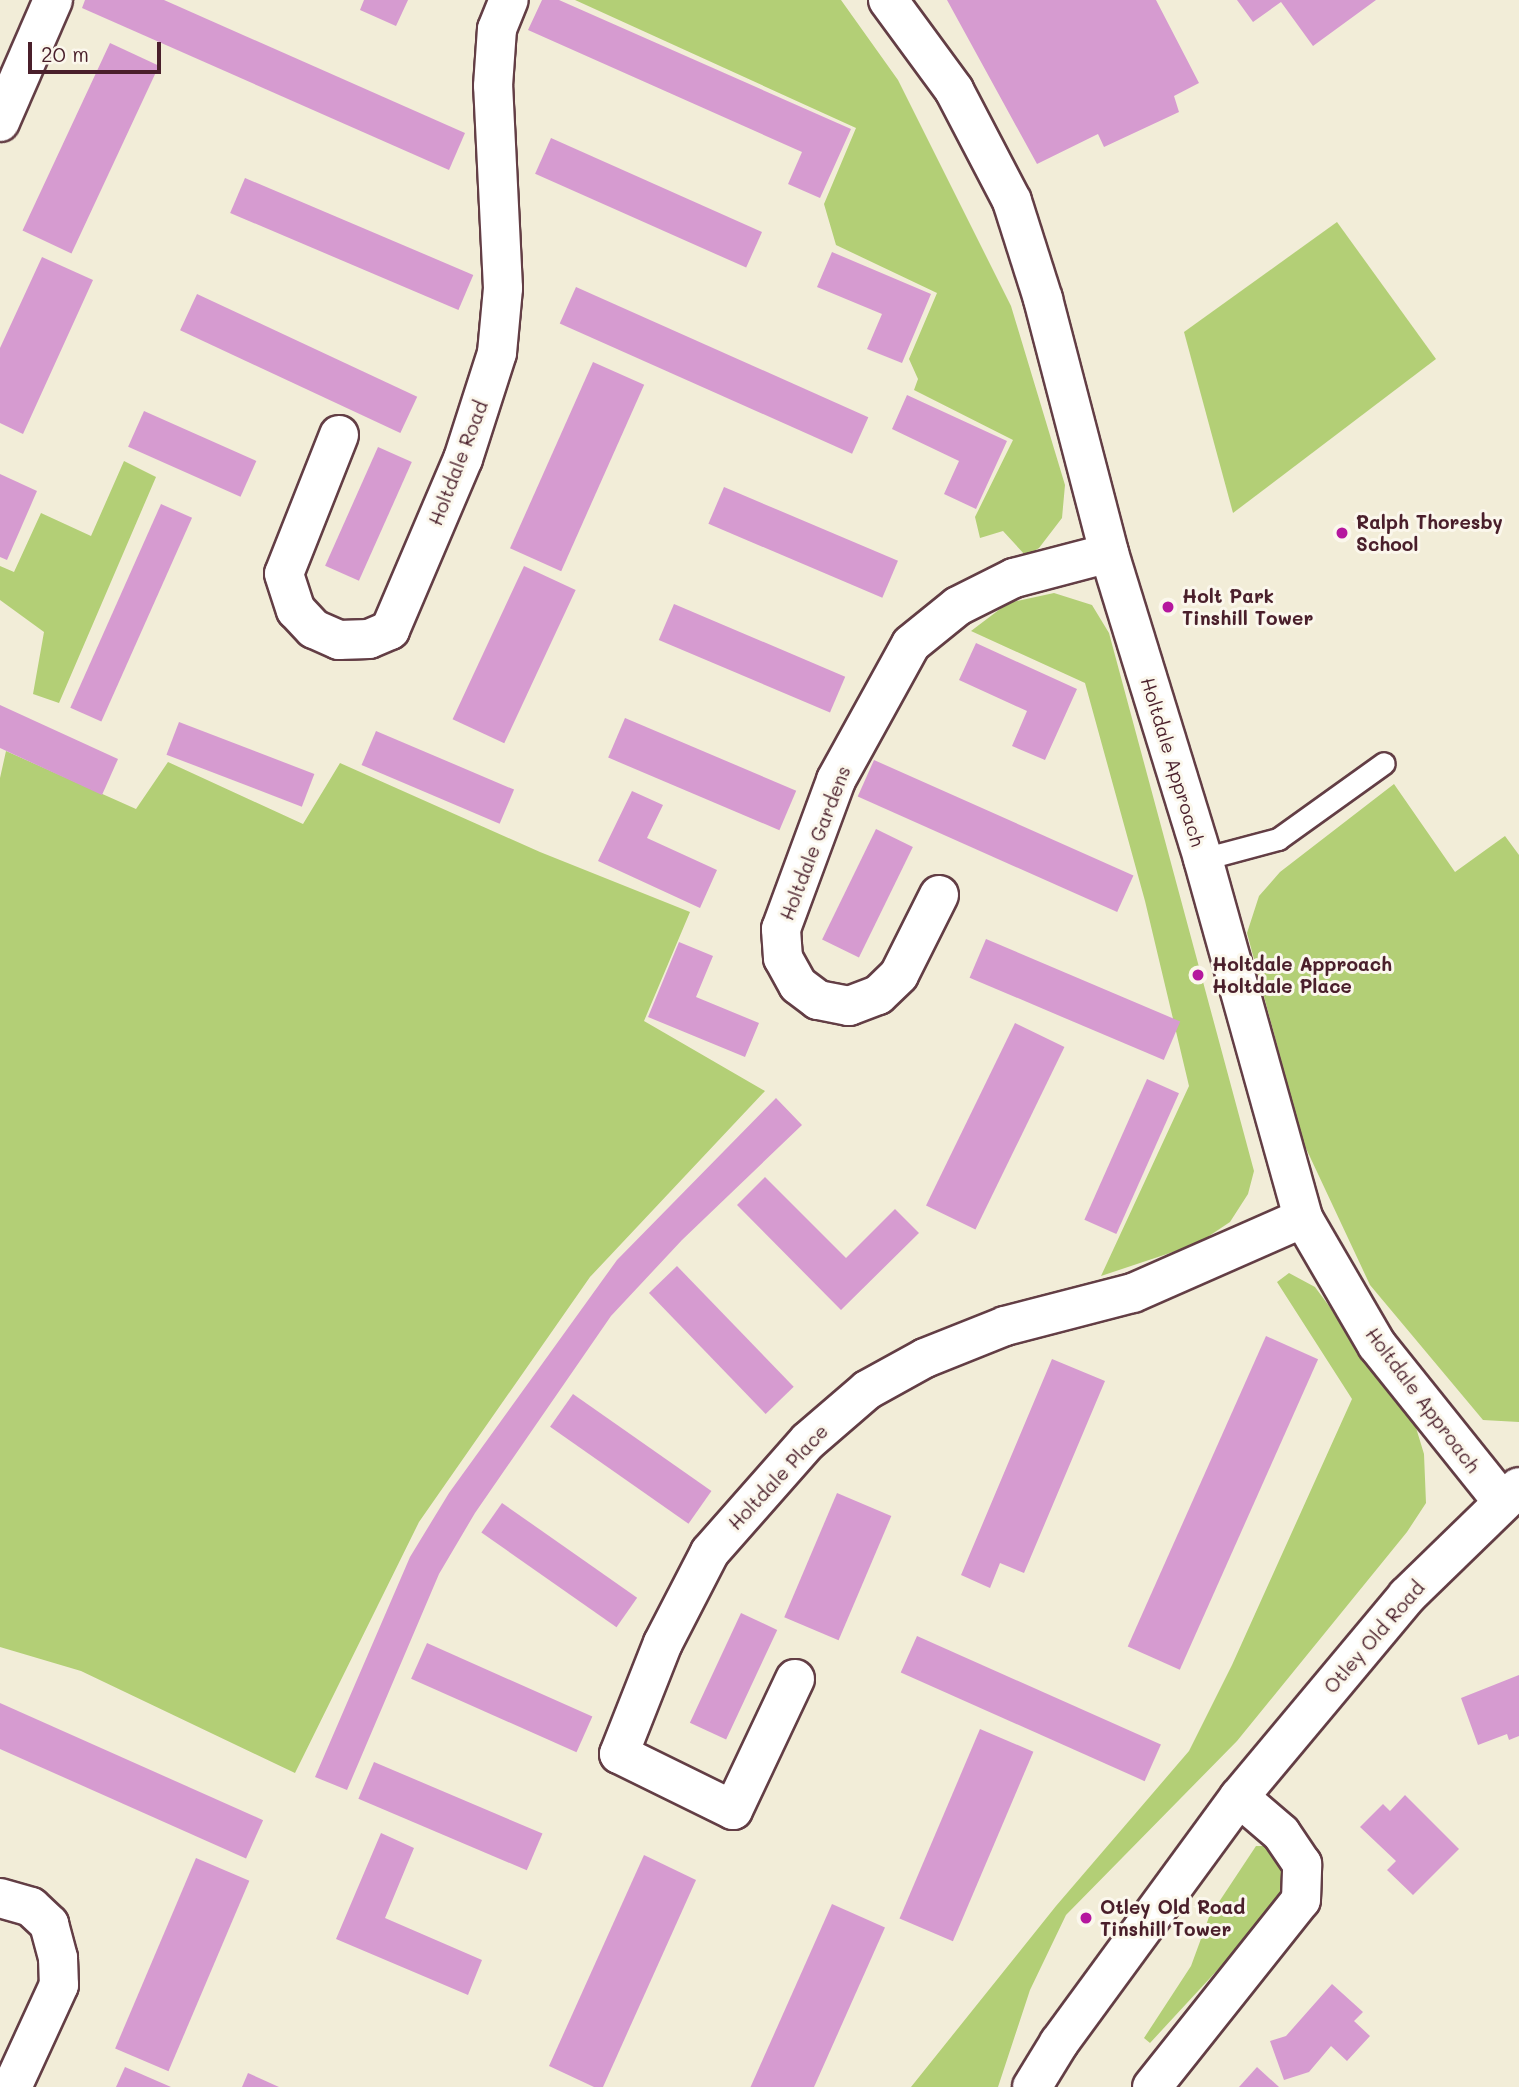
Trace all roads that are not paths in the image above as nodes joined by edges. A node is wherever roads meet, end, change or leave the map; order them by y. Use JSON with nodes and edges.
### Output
{"nodes":[{"id":1,"x":53,"y":0,"type":"edge"},
{"id":2,"x":509,"y":0,"type":"edge"},
{"id":3,"x":888,"y":0,"type":"edge"},
{"id":4,"x":0,"y":122,"type":"edge"},
{"id":5,"x":339,"y":435,"type":"dead end"},
{"id":6,"x":1109,"y":553,"type":"junction"},
{"id":7,"x":1384,"y":763,"type":"dead end"},
{"id":8,"x":1203,"y":859,"type":"junction"},
{"id":9,"x":939,"y":895,"type":"dead end"},
{"id":10,"x":1303,"y":1218,"type":"junction"},
{"id":11,"x":1510,"y":1494,"type":"edge"},
{"id":12,"x":795,"y":1679,"type":"dead end"},
{"id":13,"x":1239,"y":1797,"type":"junction"},
{"id":14,"x":0,"y":1898,"type":"edge"},
{"id":15,"x":12,"y":2087,"type":"edge"},
{"id":16,"x":1032,"y":2087,"type":"edge"},
{"id":17,"x":1152,"y":2087,"type":"edge"}],
"edges":[{"from":1,"to":4,"type":"street"},
{"from":2,"to":5,"type":"street","name":"Holtdale Road"},
{"from":3,"to":6,"type":"street","name":"Holtdale Approach"},
{"from":6,"to":8,"type":"street","name":"Holtdale Approach"},
{"from":6,"to":9,"type":"street","name":"Holtdale Gardens"},
{"from":7,"to":8,"type":"lane"},
{"from":8,"to":10,"type":"street","name":"Holtdale Approach"},
{"from":10,"to":11,"type":"street","name":"Holtdale Approach"},
{"from":10,"to":12,"type":"street","name":"Holtdale Place"},
{"from":11,"to":13,"type":"street","name":"Otley Old Road"},
{"from":13,"to":16,"type":"street","name":"Otley Old Road"},
{"from":13,"to":17,"type":"street"},
{"from":14,"to":15,"type":"street"}]}
